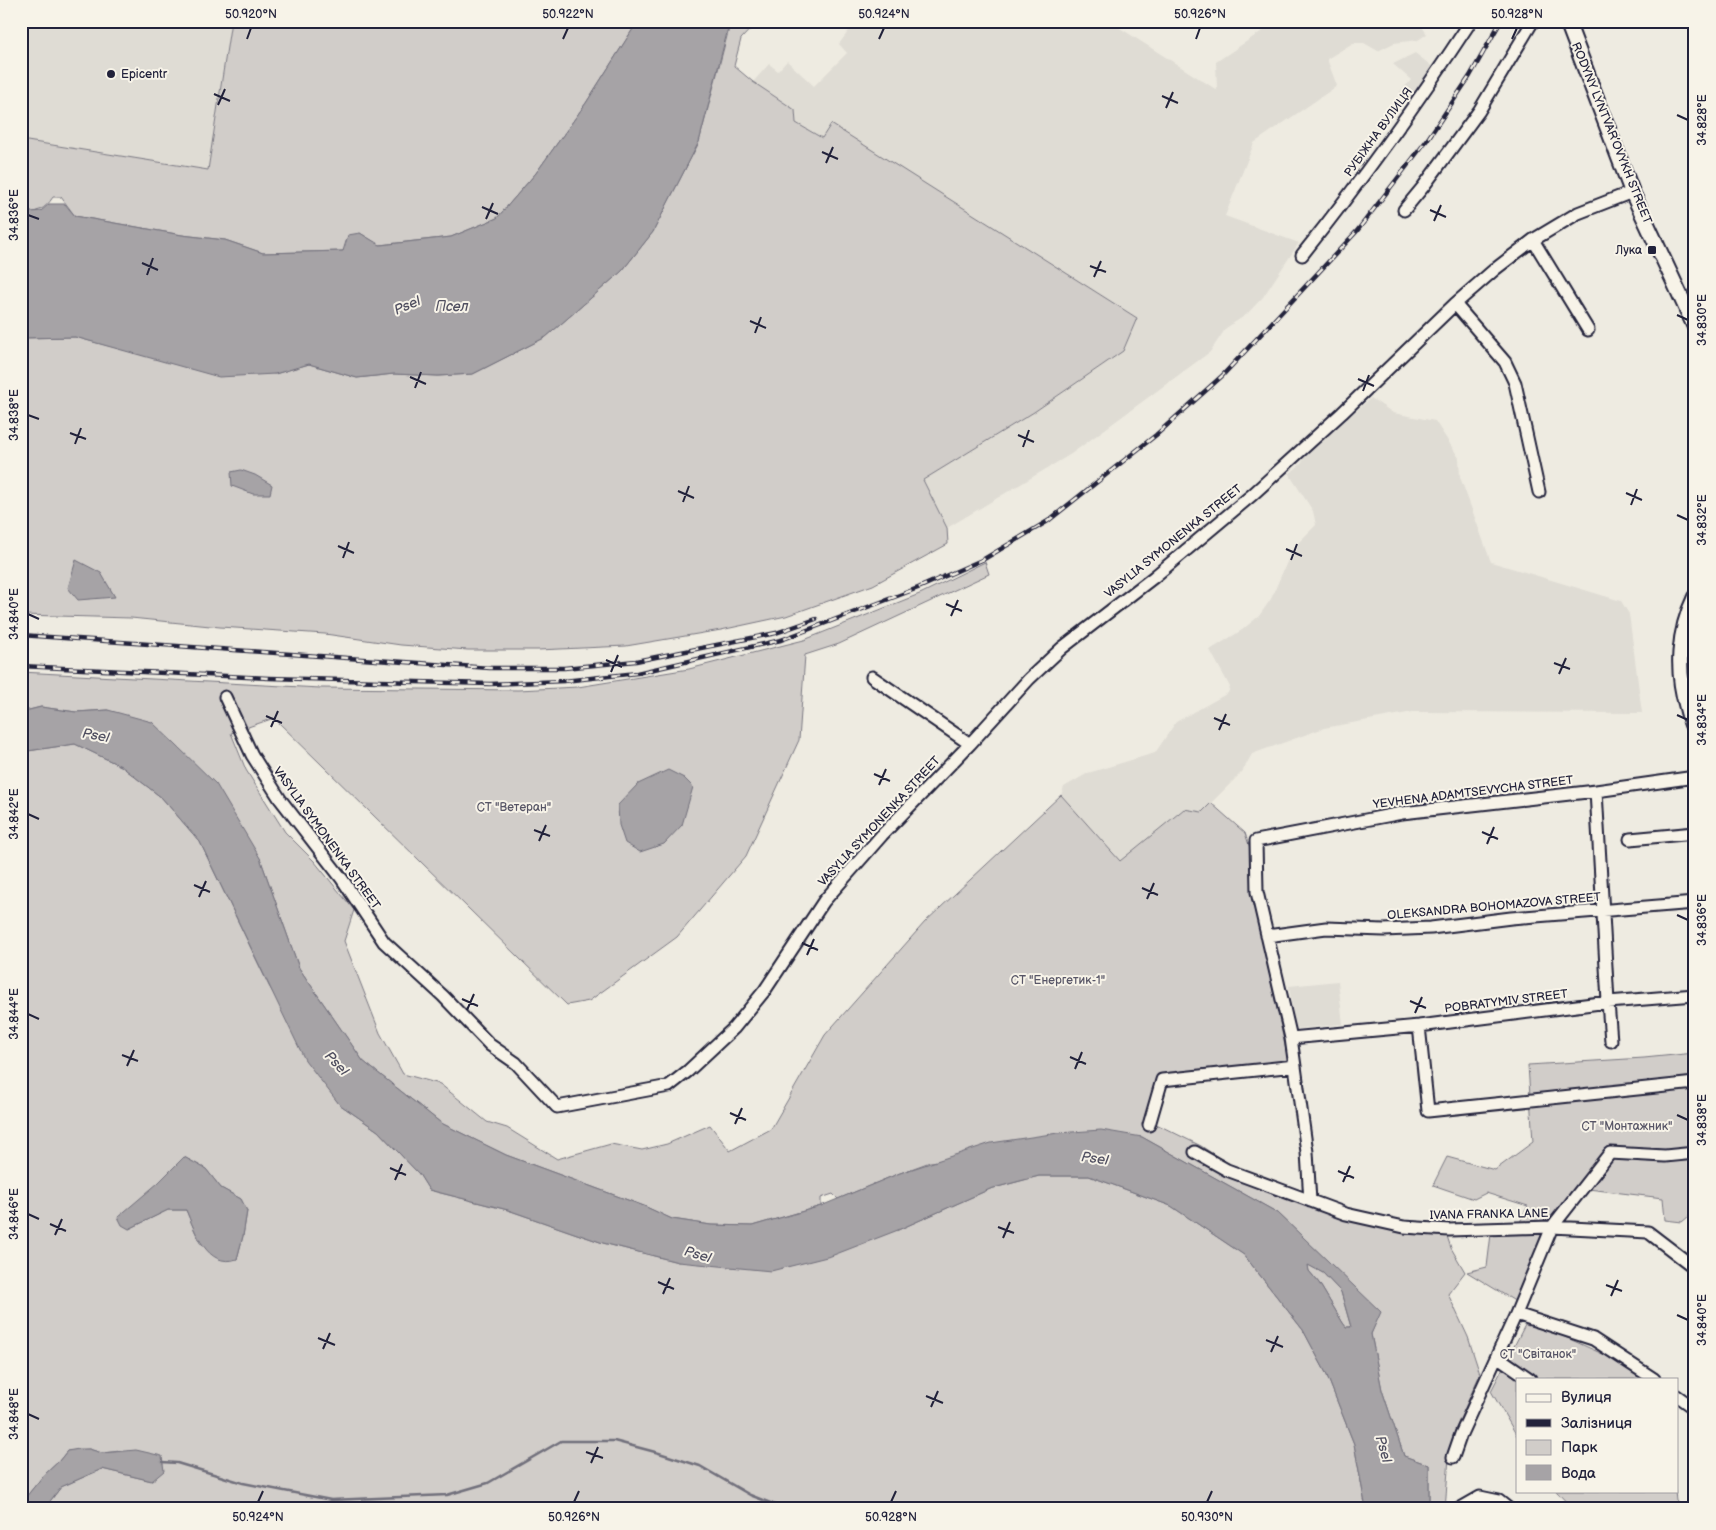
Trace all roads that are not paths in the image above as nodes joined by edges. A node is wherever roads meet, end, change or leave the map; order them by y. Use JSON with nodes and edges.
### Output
{"nodes":[{"id":1,"x":1471,"y":21,"type":"edge"},
{"id":2,"x":1534,"y":21,"type":"edge"},
{"id":3,"x":1567,"y":21,"type":"edge"},
{"id":4,"x":1632,"y":192,"type":"junction"},
{"id":5,"x":1404,"y":210,"type":"dead end"},
{"id":6,"x":1533,"y":240,"type":"junction"},
{"id":7,"x":1302,"y":255,"type":"dead end"},
{"id":8,"x":1455,"y":304,"type":"junction"},
{"id":9,"x":1695,"y":327,"type":"edge"},
{"id":10,"x":1588,"y":330,"type":"dead end"},
{"id":11,"x":1539,"y":492,"type":"dead end"},
{"id":12,"x":1695,"y":597,"type":"edge"},
{"id":13,"x":872,"y":677,"type":"dead end"},
{"id":14,"x":226,"y":697,"type":"dead end"},
{"id":15,"x":1695,"y":730,"type":"edge"},
{"id":16,"x":970,"y":744,"type":"junction"},
{"id":17,"x":1695,"y":778,"type":"edge"},
{"id":18,"x":1596,"y":791,"type":"junction"},
{"id":19,"x":1695,"y":833,"type":"edge"},
{"id":20,"x":1630,"y":839,"type":"dead end"},
{"id":21,"x":1695,"y":903,"type":"edge"},
{"id":22,"x":1602,"y":910,"type":"junction"},
{"id":23,"x":1267,"y":936,"type":"junction"},
{"id":24,"x":1695,"y":995,"type":"edge"},
{"id":25,"x":1608,"y":1002,"type":"junction"},
{"id":26,"x":1420,"y":1026,"type":"junction"},
{"id":27,"x":1291,"y":1038,"type":"junction"},
{"id":28,"x":1612,"y":1040,"type":"dead end"},
{"id":29,"x":1295,"y":1066,"type":"junction"},
{"id":30,"x":1695,"y":1083,"type":"edge"},
{"id":31,"x":1149,"y":1125,"type":"dead end"},
{"id":32,"x":1195,"y":1152,"type":"dead end"},
{"id":33,"x":1695,"y":1153,"type":"edge"},
{"id":34,"x":1310,"y":1200,"type":"junction"},
{"id":35,"x":1552,"y":1227,"type":"junction"},
{"id":36,"x":1695,"y":1268,"type":"edge"},
{"id":37,"x":1516,"y":1314,"type":"junction"},
{"id":38,"x":1498,"y":1357,"type":"junction"},
{"id":39,"x":1529,"y":1378,"type":"edge"},
{"id":40,"x":1652,"y":1378,"type":"edge"},
{"id":41,"x":1678,"y":1397,"type":"edge"},
{"id":42,"x":1695,"y":1409,"type":"edge"},
{"id":43,"x":1453,"y":1457,"type":"dead end"},
{"id":44,"x":1459,"y":1509,"type":"edge"},
{"id":45,"x":1509,"y":1509,"type":"edge"}],
"edges":[{"from":1,"to":7,"type":"street","name":"РУБІЖНА ВУЛИЦЯ"},
{"from":2,"to":5,"type":"street"},
{"from":3,"to":4,"type":"main road","name":"RODYNY LYNTVAR’OVYKH STREET"},
{"from":4,"to":6,"type":"street","name":"VASYLIA SYMONENKA STREET"},
{"from":4,"to":9,"type":"main road","name":"RODYNY LYNTVAR’OVYKH STREET"},
{"from":6,"to":8,"type":"street","name":"VASYLIA SYMONENKA STREET"},
{"from":6,"to":10,"type":"street"},
{"from":8,"to":11,"type":"street"},
{"from":8,"to":16,"type":"street","name":"VASYLIA SYMONENKA STREET"},
{"from":12,"to":15,"type":"main road"},
{"from":13,"to":16,"type":"street"},
{"from":14,"to":16,"type":"street","name":"VASYLIA SYMONENKA STREET"},
{"from":17,"to":18,"type":"street","name":"YEVHENA ADAMTSEVYCHA STREET"},
{"from":18,"to":22,"type":"street"},
{"from":18,"to":23,"type":"street","name":"YEVHENA ADAMTSEVYCHA STREET"},
{"from":19,"to":20,"type":"street"},
{"from":21,"to":22,"type":"street","name":"OLEKSANDRA BOHOMAZOVA STREET"},
{"from":22,"to":23,"type":"street","name":"OLEKSANDRA BOHOMAZOVA STREET"},
{"from":22,"to":25,"type":"street"},
{"from":23,"to":27,"type":"street"},
{"from":24,"to":25,"type":"street","name":"POBRATYMIV STREET"},
{"from":25,"to":26,"type":"street","name":"POBRATYMIV STREET"},
{"from":25,"to":28,"type":"street"},
{"from":26,"to":27,"type":"street","name":"POBRATYMIV STREET"},
{"from":26,"to":30,"type":"street"},
{"from":27,"to":29,"type":"street"},
{"from":29,"to":31,"type":"street"},
{"from":29,"to":34,"type":"street"},
{"from":32,"to":34,"type":"street","name":"IVANA FRANKA LANE"},
{"from":33,"to":35,"type":"street"},
{"from":34,"to":35,"type":"street","name":"IVANA FRANKA LANE"},
{"from":35,"to":36,"type":"street","name":"IVANA FRANKA LANE"},
{"from":35,"to":37,"type":"street"},
{"from":37,"to":38,"type":"street"},
{"from":37,"to":40,"type":"street"},
{"from":38,"to":39,"type":"street"},
{"from":38,"to":43,"type":"street"},
{"from":41,"to":42,"type":"street"},
{"from":44,"to":45,"type":"street"}]}
